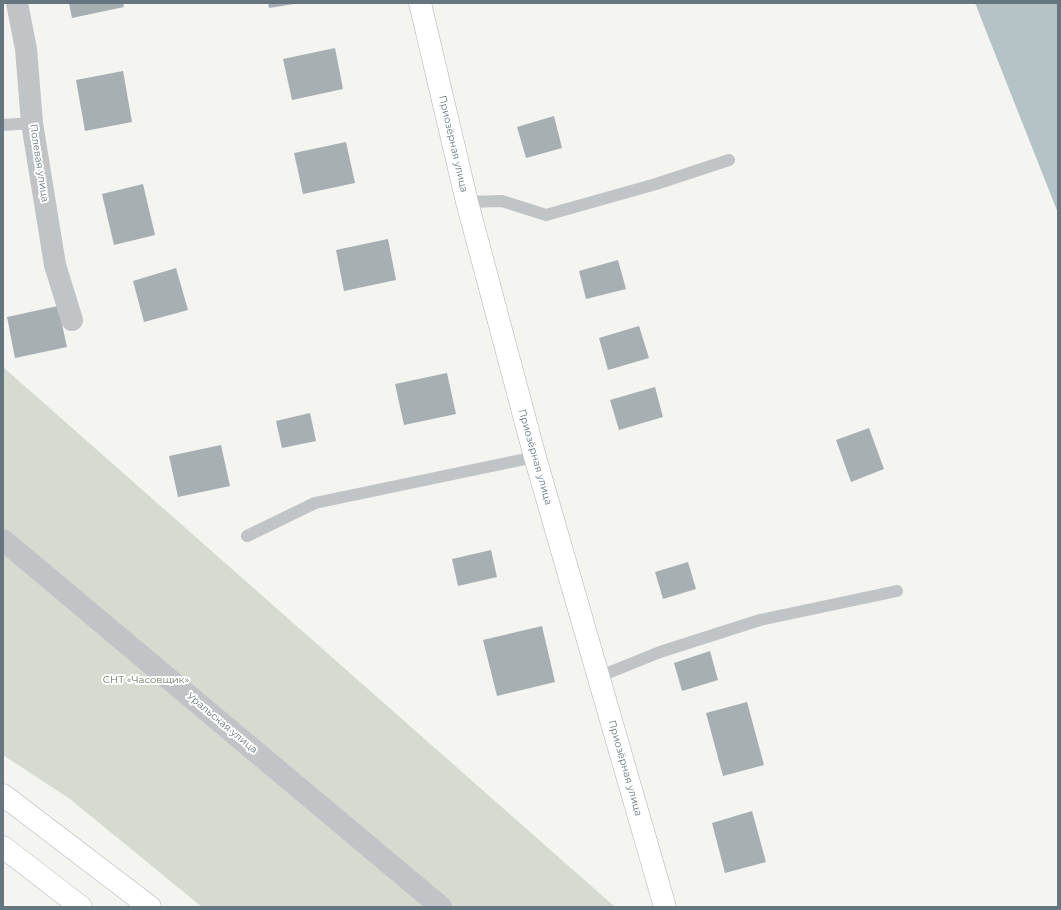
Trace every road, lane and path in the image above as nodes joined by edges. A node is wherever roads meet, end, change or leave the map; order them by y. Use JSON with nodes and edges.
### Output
{"nodes":[{"id":1,"x":17,"y":3,"type":"edge"},
{"id":2,"x":420,"y":3,"type":"edge"},
{"id":3,"x":32,"y":123,"type":"junction"},
{"id":4,"x":3,"y":125,"type":"edge"},
{"id":5,"x":729,"y":160,"type":"dead end"},
{"id":6,"x":467,"y":202,"type":"junction"},
{"id":7,"x":72,"y":320,"type":"dead end"},
{"id":8,"x":535,"y":457,"type":"junction"},
{"id":9,"x":247,"y":536,"type":"dead end"},
{"id":10,"x":3,"y":540,"type":"edge"},
{"id":11,"x":897,"y":591,"type":"dead end"},
{"id":12,"x":598,"y":677,"type":"junction"},
{"id":13,"x":3,"y":795,"type":"edge"},
{"id":14,"x":3,"y":846,"type":"edge"},
{"id":15,"x":81,"y":907,"type":"edge"},
{"id":16,"x":150,"y":907,"type":"edge"},
{"id":17,"x":441,"y":907,"type":"edge"},
{"id":18,"x":665,"y":907,"type":"edge"}],
"edges":[{"from":1,"to":3,"type":"street","name":"Полевая улица"},
{"from":2,"to":6,"type":"street","name":"Приозёрная улица"},
{"from":3,"to":4,"type":"lane"},
{"from":3,"to":7,"type":"street","name":"Полевая улица"},
{"from":5,"to":6,"type":"lane"},
{"from":6,"to":8,"type":"street","name":"Приозёрная улица"},
{"from":8,"to":9,"type":"lane"},
{"from":8,"to":12,"type":"street","name":"Приозёрная улица"},
{"from":10,"to":17,"type":"street","name":"Уральская улица"},
{"from":11,"to":12,"type":"lane"},
{"from":12,"to":18,"type":"street","name":"Приозёрная улица"},
{"from":13,"to":16,"type":"street"},
{"from":14,"to":15,"type":"street"}]}
